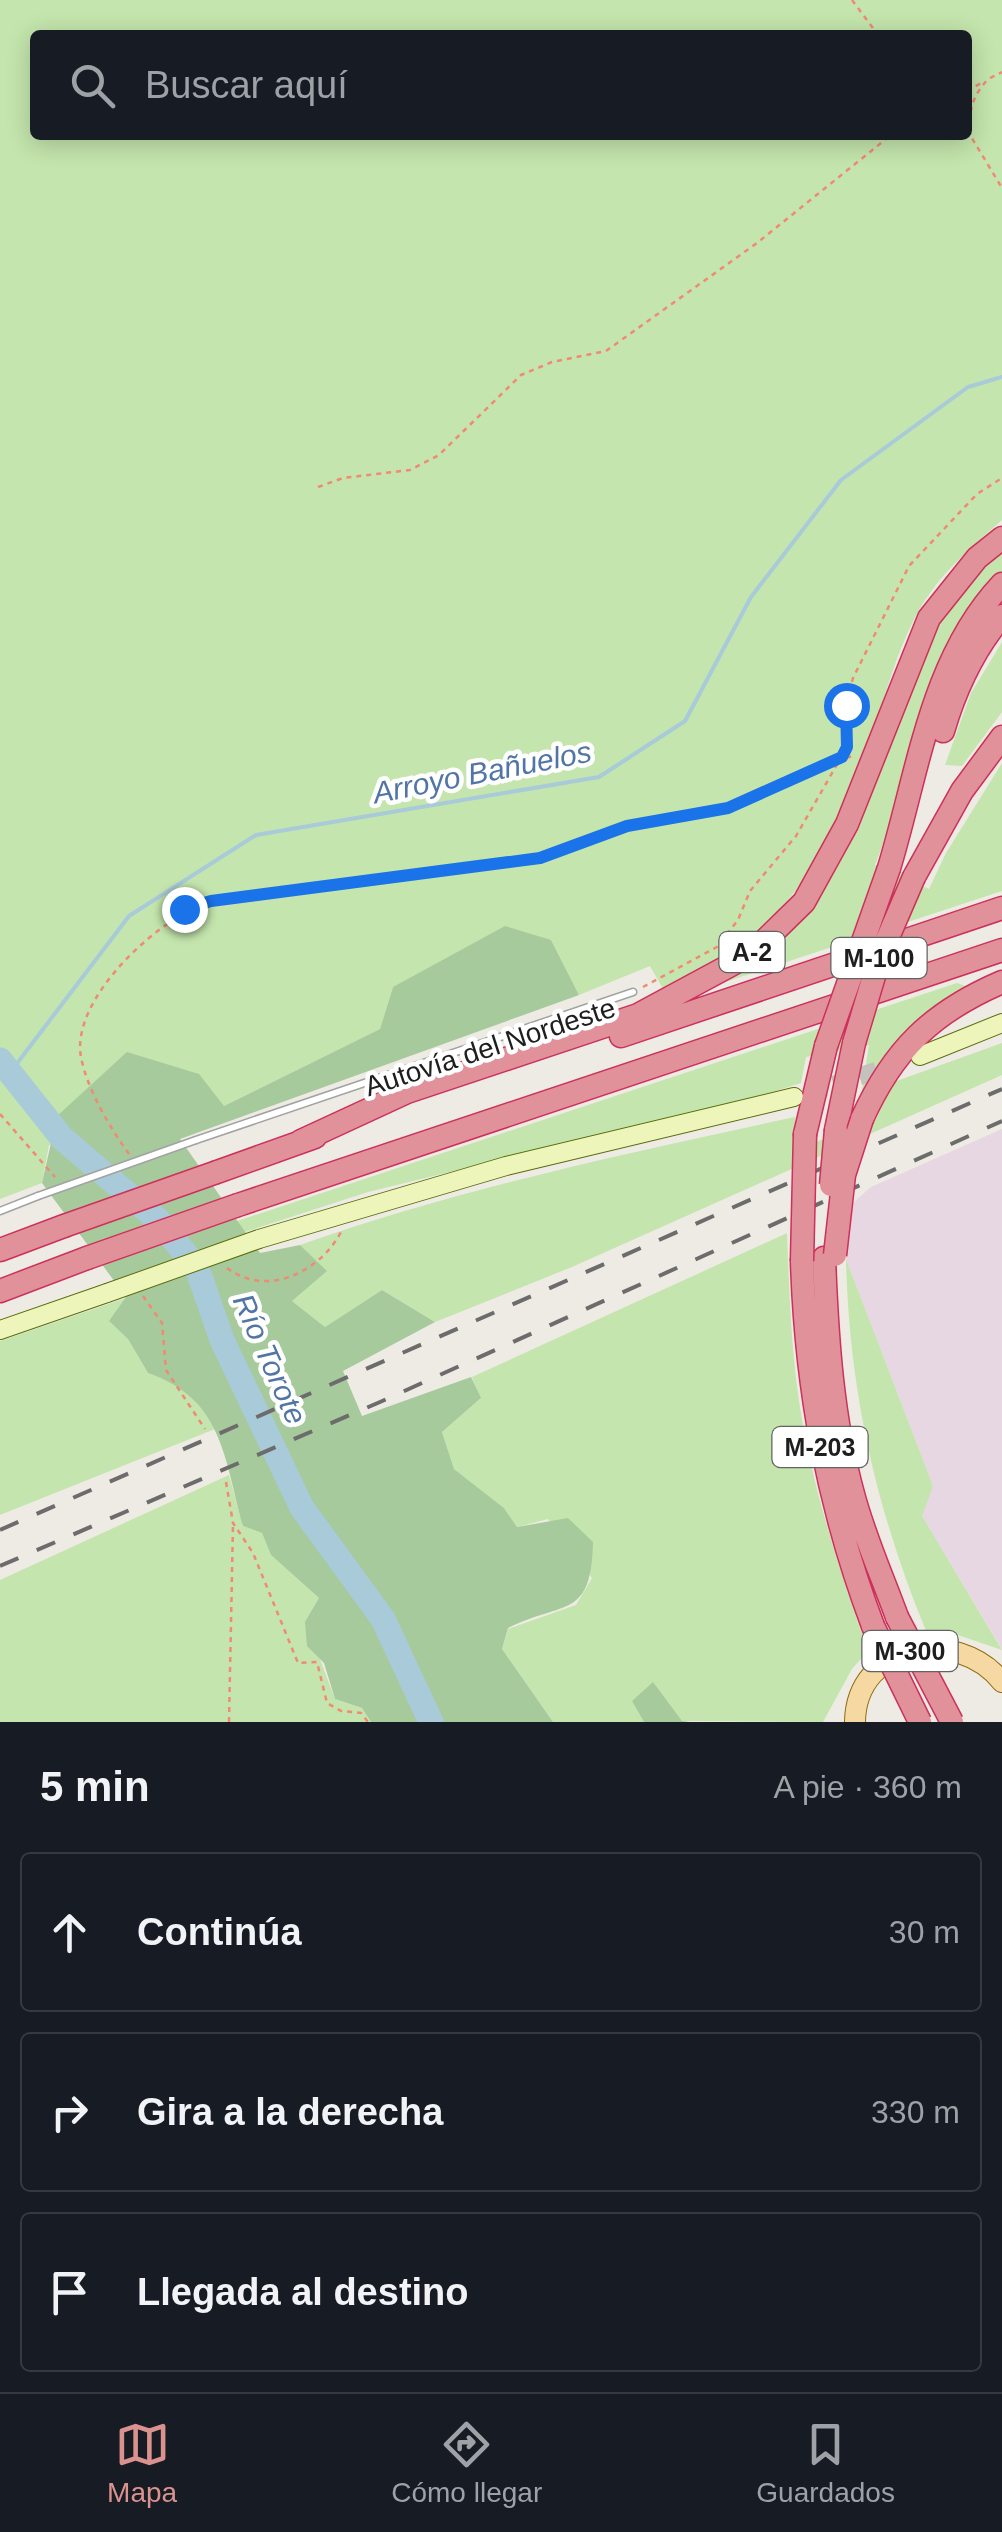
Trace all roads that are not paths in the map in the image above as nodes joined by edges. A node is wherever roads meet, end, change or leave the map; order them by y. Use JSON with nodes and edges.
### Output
{"nodes":[{"id":1,"x":1002,"y":538,"type":"edge"},
{"id":2,"x":1002,"y":584,"type":"edge"},
{"id":3,"x":1002,"y":616,"type":"edge"},
{"id":4,"x":1002,"y":737,"type":"edge"},
{"id":5,"x":889,"y":868,"type":"junction"},
{"id":6,"x":1002,"y":908,"type":"edge"},
{"id":7,"x":1002,"y":950,"type":"edge"},
{"id":8,"x":1002,"y":982,"type":"edge"},
{"id":9,"x":633,"y":992,"type":"road end"},
{"id":10,"x":1002,"y":1023,"type":"edge"},
{"id":11,"x":920,"y":1056,"type":"tunnel mouth"},
{"id":12,"x":794,"y":1097,"type":"tunnel mouth"},
{"id":13,"x":301,"y":1142,"type":"junction"},
{"id":14,"x":0,"y":1210,"type":"edge"},
{"id":15,"x":0,"y":1250,"type":"edge"},
{"id":16,"x":821,"y":1258,"type":"junction"},
{"id":17,"x":0,"y":1291,"type":"edge"},
{"id":18,"x":0,"y":1330,"type":"edge"},
{"id":19,"x":998,"y":1674,"type":"edge"},
{"id":20,"x":852,"y":1718,"type":"edge"},
{"id":21,"x":920,"y":1722,"type":"edge"},
{"id":22,"x":952,"y":1722,"type":"edge"}],
"edges":[{"from":1,"to":13,"type":"highway","number":"A-2"},
{"from":2,"to":5,"type":"highway","number":"M-203"},
{"from":3,"to":5,"type":"highway"},
{"from":4,"to":16,"type":"highway","number":"M-100","bridge":true},
{"from":5,"to":16,"type":"highway","number":"M-203","bridge":true},
{"from":6,"to":13,"type":"highway","name":"Autovía del Nordeste","number":"A-2"},
{"from":7,"to":17,"type":"highway","bridge":true},
{"from":8,"to":16,"type":"highway","bridge":true},
{"from":9,"to":14,"type":"lane","bridge":true},
{"from":10,"to":11,"type":"street"},
{"from":12,"to":18,"type":"street","bridge":true},
{"from":13,"to":15,"type":"highway","name":"Autovía del Nordeste","number":"A-2","bridge":true},
{"from":16,"to":21,"type":"highway","number":"M-203","bridge":true},
{"from":16,"to":22,"type":"highway","number":"M-203","bridge":true},
{"from":19,"to":20,"type":"main road","number":"M-300"}]}
